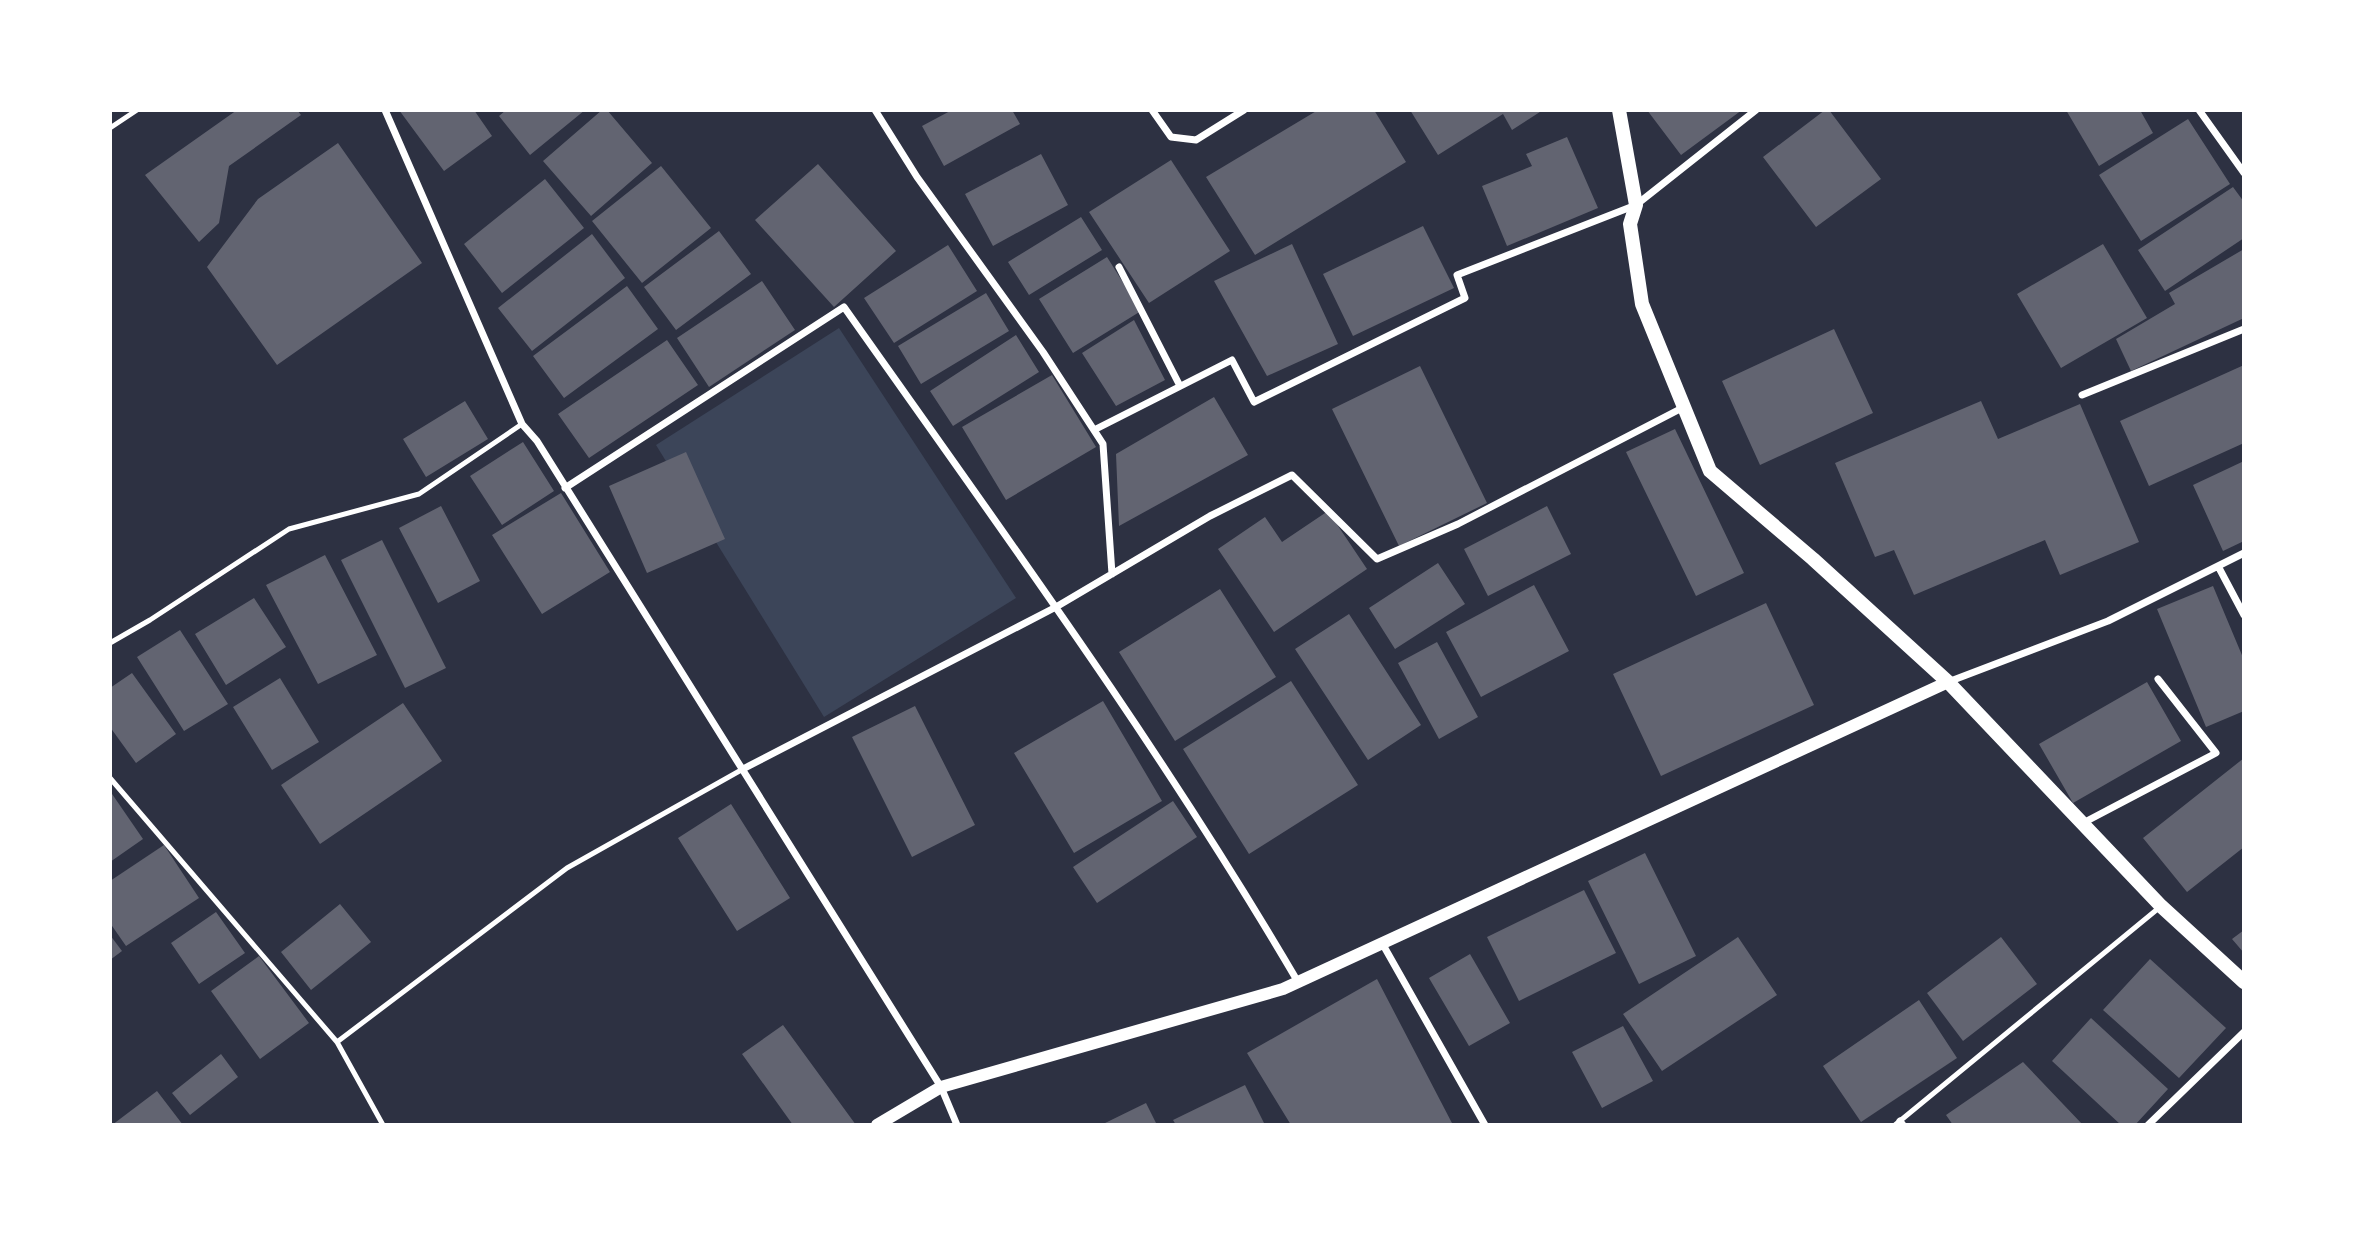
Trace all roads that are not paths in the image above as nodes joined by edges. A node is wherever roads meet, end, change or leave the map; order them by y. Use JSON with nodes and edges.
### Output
{"nodes":[{"id":1,"x":137,"y":110,"type":"edge"},
{"id":2,"x":385,"y":110,"type":"edge"},
{"id":3,"x":875,"y":110,"type":"edge"},
{"id":4,"x":1152,"y":110,"type":"edge"},
{"id":5,"x":1244,"y":110,"type":"edge"},
{"id":6,"x":1619,"y":110,"type":"edge"},
{"id":7,"x":1756,"y":110,"type":"edge"},
{"id":8,"x":2199,"y":110,"type":"edge"},
{"id":9,"x":110,"y":128,"type":"edge"},
{"id":10,"x":2244,"y":173,"type":"edge"},
{"id":11,"x":1636,"y":205,"type":"junction"},
{"id":12,"x":1119,"y":267,"type":"dead end"},
{"id":13,"x":2244,"y":329,"type":"edge"},
{"id":14,"x":1180,"y":386,"type":"junction"},
{"id":15,"x":2082,"y":395,"type":"dead end"},
{"id":16,"x":1684,"y":407,"type":"junction"},
{"id":17,"x":522,"y":424,"type":"junction"},
{"id":18,"x":1094,"y":430,"type":"junction"},
{"id":19,"x":565,"y":488,"type":"junction"},
{"id":20,"x":2244,"y":553,"type":"edge"},
{"id":21,"x":2218,"y":566,"type":"junction"},
{"id":22,"x":1112,"y":574,"type":"junction"},
{"id":23,"x":1056,"y":607,"type":"junction"},
{"id":24,"x":2244,"y":615,"type":"edge"},
{"id":25,"x":110,"y":643,"type":"edge"},
{"id":26,"x":2158,"y":679,"type":"dead end"},
{"id":27,"x":1948,"y":682,"type":"junction"},
{"id":28,"x":743,"y":769,"type":"junction"},
{"id":29,"x":110,"y":778,"type":"edge"},
{"id":30,"x":2083,"y":823,"type":"junction"},
{"id":31,"x":2161,"y":906,"type":"junction"},
{"id":32,"x":1382,"y":943,"type":"junction"},
{"id":33,"x":1298,"y":982,"type":"junction"},
{"id":34,"x":2244,"y":982,"type":"edge"},
{"id":35,"x":2244,"y":1032,"type":"edge"},
{"id":36,"x":337,"y":1042,"type":"junction"},
{"id":37,"x":941,"y":1087,"type":"junction"},
{"id":38,"x":1899,"y":1124,"type":"edge"},
{"id":39,"x":383,"y":1125,"type":"edge"},
{"id":40,"x":877,"y":1125,"type":"edge"},
{"id":41,"x":957,"y":1125,"type":"edge"},
{"id":42,"x":1485,"y":1125,"type":"edge"},
{"id":43,"x":2148,"y":1125,"type":"edge"}],
"edges":[{"from":1,"to":9,"type":"lane"},
{"from":2,"to":17,"type":"street"},
{"from":3,"to":18,"type":"street"},
{"from":4,"to":5,"type":"street"},
{"from":6,"to":11,"type":"main road"},
{"from":7,"to":11,"type":"street"},
{"from":8,"to":10,"type":"street"},
{"from":11,"to":14,"type":"street"},
{"from":11,"to":16,"type":"main road"},
{"from":12,"to":14,"type":"street"},
{"from":13,"to":15,"type":"street"},
{"from":14,"to":18,"type":"street"},
{"from":16,"to":22,"type":"street"},
{"from":16,"to":27,"type":"main road"},
{"from":17,"to":19,"type":"street"},
{"from":17,"to":25,"type":"lane"},
{"from":18,"to":22,"type":"street"},
{"from":19,"to":23,"type":"street"},
{"from":19,"to":28,"type":"street"},
{"from":20,"to":21,"type":"street"},
{"from":21,"to":24,"type":"street"},
{"from":21,"to":27,"type":"street"},
{"from":22,"to":23,"type":"street"},
{"from":23,"to":28,"type":"street"},
{"from":23,"to":33,"type":"street"},
{"from":26,"to":30,"type":"street"},
{"from":27,"to":30,"type":"main road"},
{"from":27,"to":32,"type":"street"},
{"from":28,"to":36,"type":"lane"},
{"from":28,"to":37,"type":"street"},
{"from":29,"to":36,"type":"lane"},
{"from":30,"to":31,"type":"main road"},
{"from":31,"to":34,"type":"main road"},
{"from":31,"to":38,"type":"lane"},
{"from":32,"to":33,"type":"street"},
{"from":32,"to":42,"type":"street"},
{"from":33,"to":37,"type":"street"},
{"from":35,"to":43,"type":"street"},
{"from":36,"to":39,"type":"lane"},
{"from":37,"to":40,"type":"street"},
{"from":37,"to":41,"type":"street"}]}
